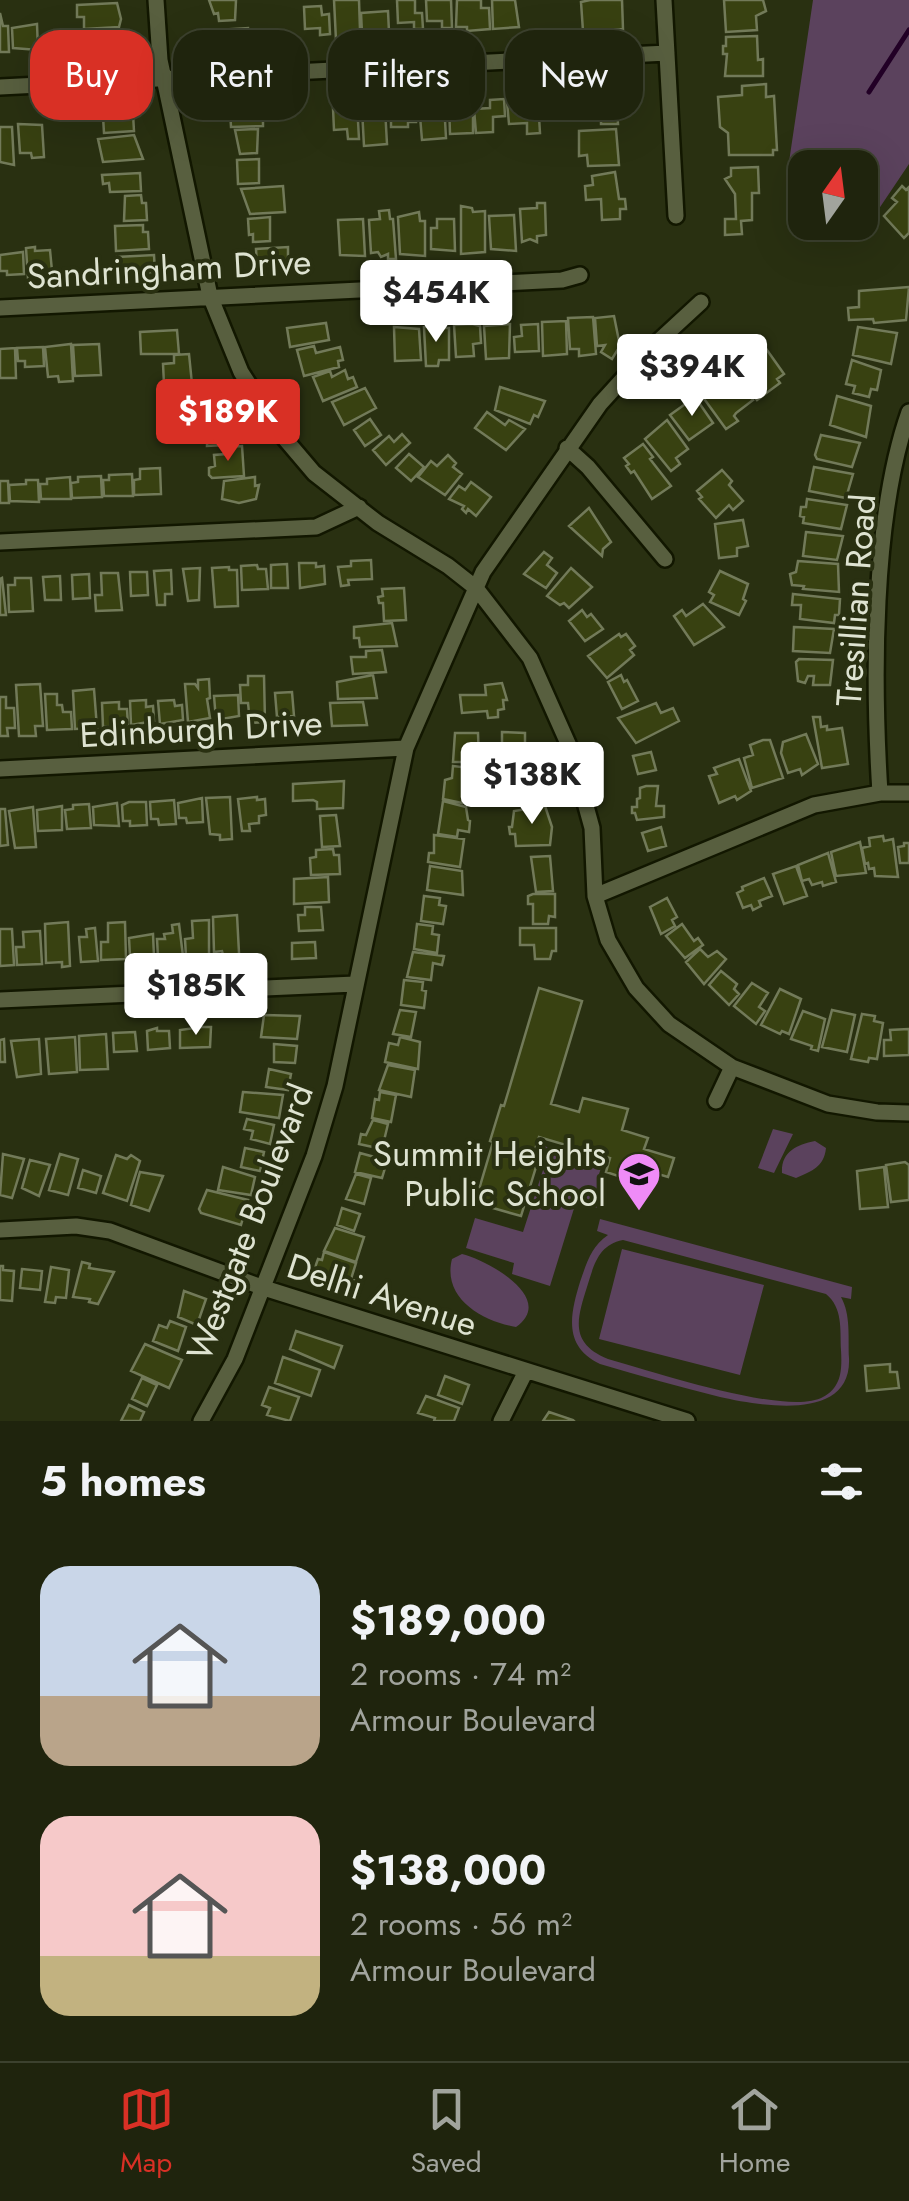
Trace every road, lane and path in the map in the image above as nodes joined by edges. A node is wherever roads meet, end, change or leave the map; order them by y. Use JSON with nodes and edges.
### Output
{"nodes":[{"id":1,"x":156,"y":0,"type":"edge"},
{"id":2,"x":664,"y":0,"type":"edge"},
{"id":3,"x":667,"y":53,"type":"junction"},
{"id":4,"x":164,"y":78,"type":"junction"},
{"id":5,"x":0,"y":88,"type":"edge"},
{"id":6,"x":676,"y":216,"type":"dead end"},
{"id":7,"x":580,"y":275,"type":"dead end"},
{"id":8,"x":210,"y":296,"type":"junction"},
{"id":9,"x":701,"y":302,"type":"dead end"},
{"id":10,"x":0,"y":308,"type":"edge"},
{"id":11,"x":909,"y":412,"type":"edge"},
{"id":12,"x":567,"y":448,"type":"junction"},
{"id":13,"x":359,"y":507,"type":"junction"},
{"id":14,"x":0,"y":542,"type":"edge"},
{"id":15,"x":666,"y":559,"type":"dead end"},
{"id":16,"x":476,"y":588,"type":"junction"},
{"id":17,"x":406,"y":748,"type":"junction"},
{"id":18,"x":0,"y":769,"type":"edge"},
{"id":19,"x":880,"y":793,"type":"junction"},
{"id":20,"x":909,"y":794,"type":"edge"},
{"id":21,"x":594,"y":896,"type":"junction"},
{"id":22,"x":356,"y":984,"type":"junction"},
{"id":23,"x":0,"y":1000,"type":"edge"},
{"id":24,"x":732,"y":1068,"type":"junction"},
{"id":25,"x":716,"y":1101,"type":"dead end"},
{"id":26,"x":909,"y":1113,"type":"edge"},
{"id":27,"x":0,"y":1230,"type":"edge"},
{"id":28,"x":264,"y":1288,"type":"junction"},
{"id":29,"x":524,"y":1372,"type":"junction"},
{"id":30,"x":201,"y":1421,"type":"edge"},
{"id":31,"x":502,"y":1421,"type":"edge"},
{"id":32,"x":686,"y":1421,"type":"edge"}],
"edges":[{"from":1,"to":4,"type":"street"},
{"from":2,"to":3,"type":"street"},
{"from":3,"to":4,"type":"street"},
{"from":3,"to":6,"type":"street"},
{"from":4,"to":5,"type":"street"},
{"from":4,"to":8,"type":"street"},
{"from":7,"to":8,"type":"street","name":"Sandringham Drive"},
{"from":8,"to":10,"type":"street","name":"Sandringham Drive"},
{"from":8,"to":13,"type":"street"},
{"from":9,"to":12,"type":"street","name":"Westgate Boulevard"},
{"from":11,"to":19,"type":"street","name":"Tresillian Road"},
{"from":12,"to":15,"type":"street"},
{"from":12,"to":16,"type":"street","name":"Westgate Boulevard"},
{"from":13,"to":14,"type":"street"},
{"from":13,"to":16,"type":"street"},
{"from":16,"to":17,"type":"street","name":"Westgate Boulevard"},
{"from":16,"to":21,"type":"street"},
{"from":17,"to":18,"type":"street","name":"Edinburgh Drive"},
{"from":17,"to":22,"type":"street","name":"Westgate Boulevard"},
{"from":19,"to":20,"type":"street"},
{"from":19,"to":21,"type":"street"},
{"from":21,"to":24,"type":"street"},
{"from":22,"to":23,"type":"street"},
{"from":22,"to":28,"type":"street","name":"Westgate Boulevard"},
{"from":24,"to":25,"type":"street"},
{"from":24,"to":26,"type":"street"},
{"from":27,"to":28,"type":"street","name":"Delhi Avenue"},
{"from":28,"to":29,"type":"street","name":"Delhi Avenue"},
{"from":28,"to":30,"type":"street","name":"Westgate Boulevard"},
{"from":29,"to":31,"type":"street"},
{"from":29,"to":32,"type":"street","name":"Delhi Avenue"}]}
